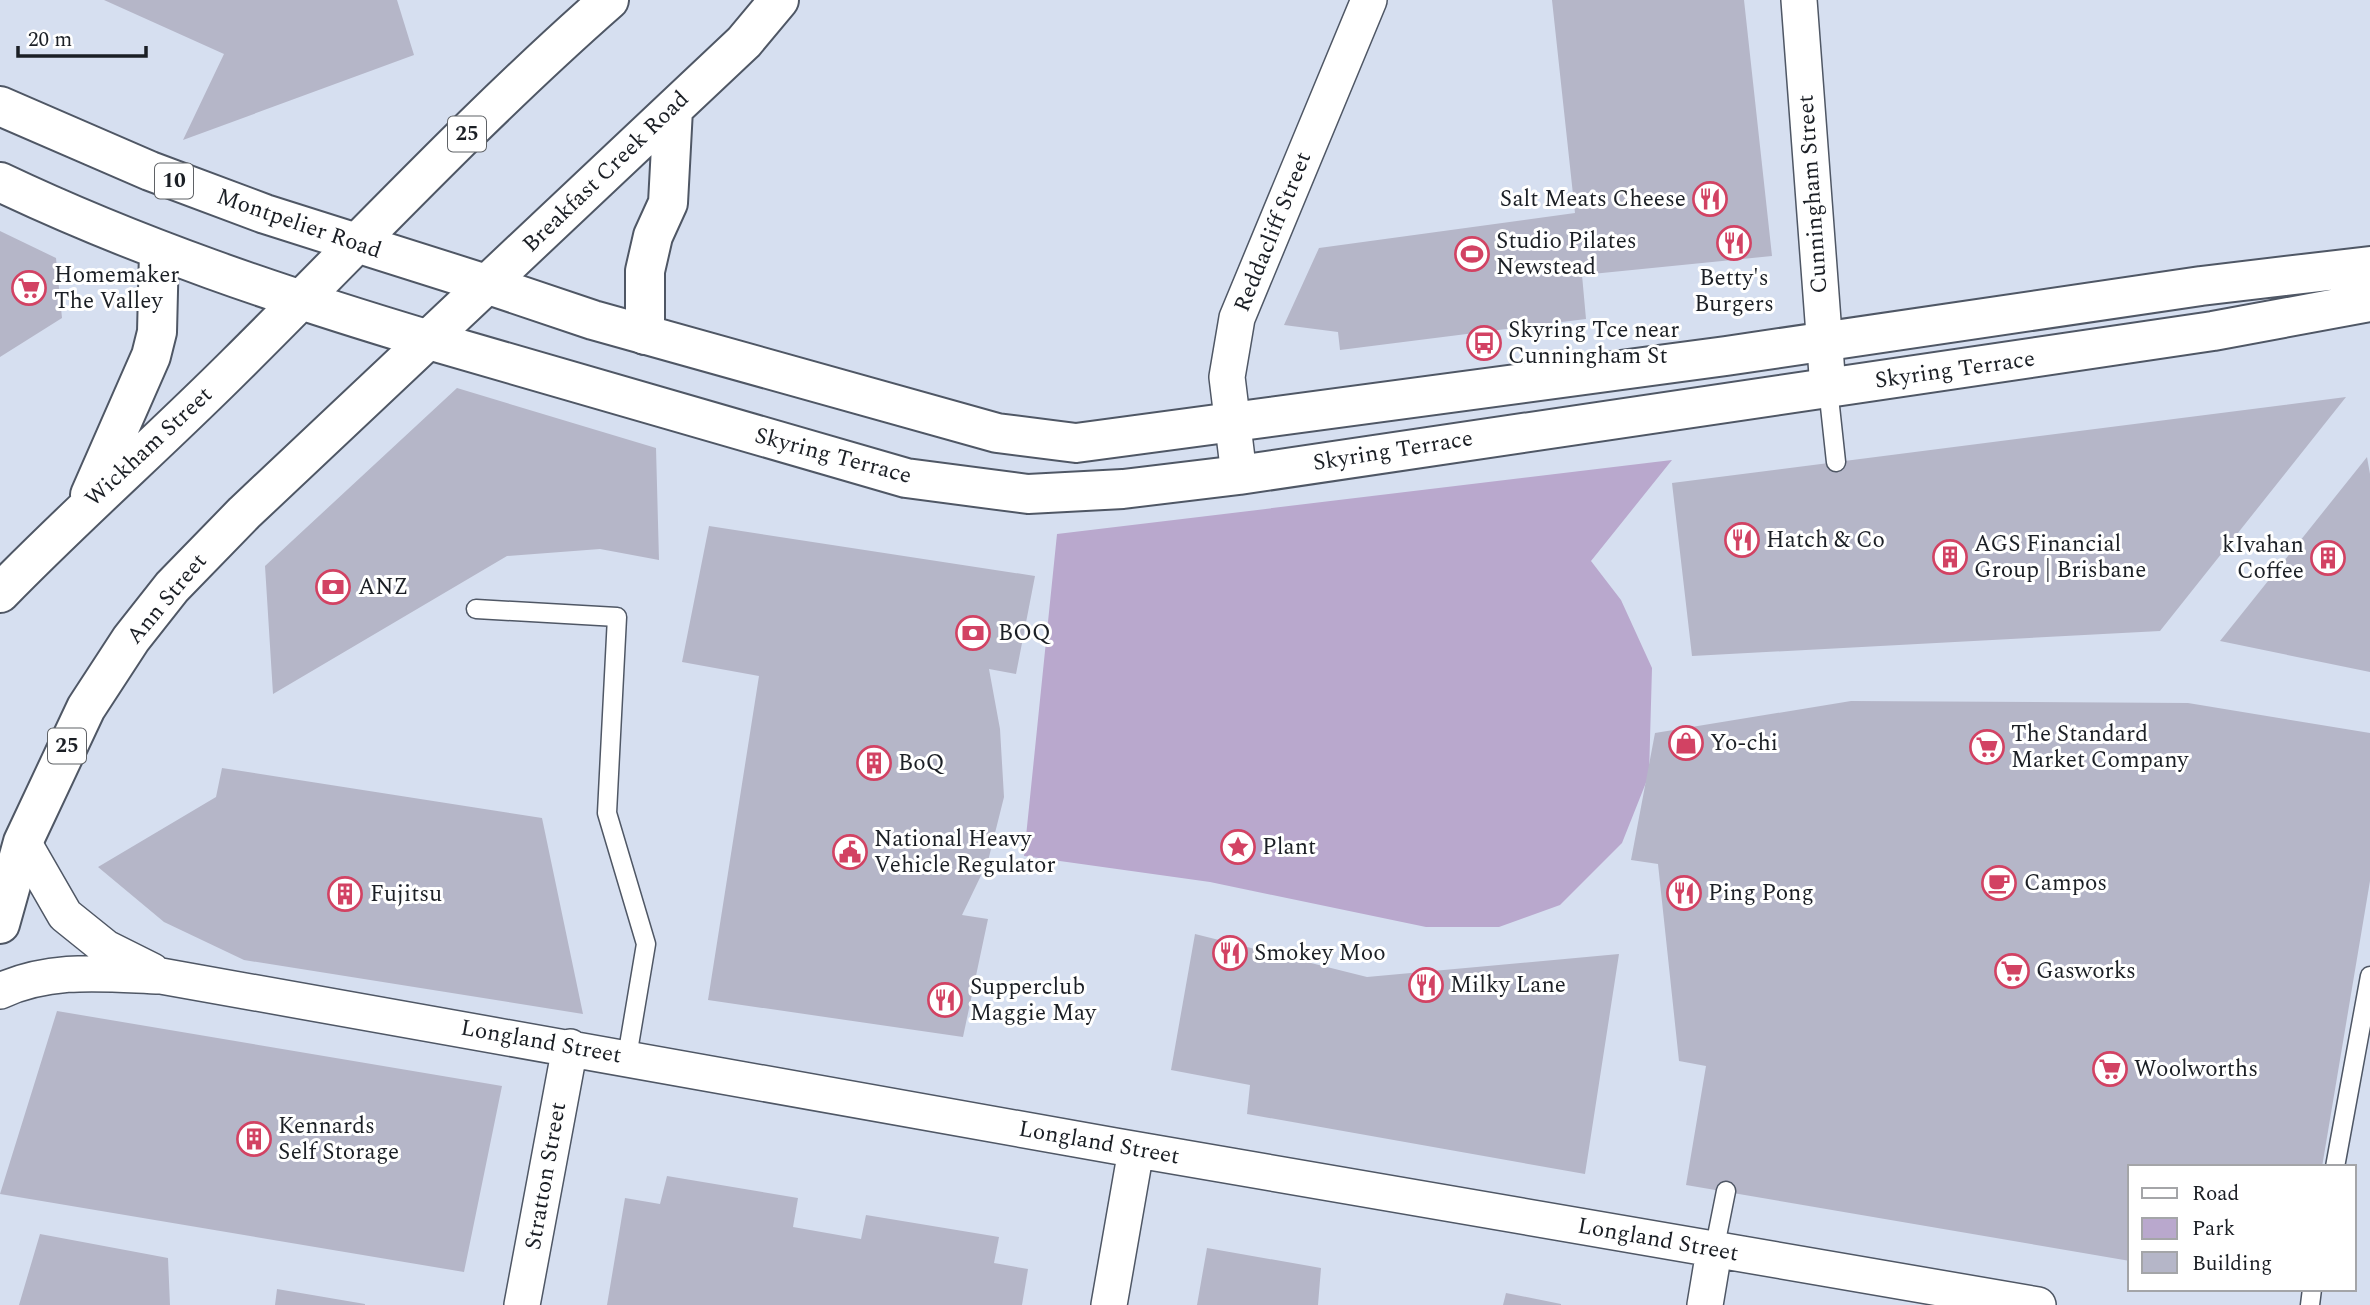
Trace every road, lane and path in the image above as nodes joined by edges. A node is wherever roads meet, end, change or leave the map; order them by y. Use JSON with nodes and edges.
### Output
{"nodes":[{"id":1,"x":609,"y":0,"type":"edge"},
{"id":2,"x":779,"y":0,"type":"edge"},
{"id":3,"x":1369,"y":0,"type":"edge"},
{"id":4,"x":1799,"y":0,"type":"edge"},
{"id":5,"x":0,"y":106,"type":"edge"},
{"id":6,"x":673,"y":109,"type":"junction"},
{"id":7,"x":0,"y":182,"type":"edge"},
{"id":8,"x":353,"y":243,"type":"junction"},
{"id":9,"x":159,"y":251,"type":"junction"},
{"id":10,"x":2370,"y":266,"type":"edge"},
{"id":11,"x":486,"y":284,"type":"junction"},
{"id":12,"x":298,"y":301,"type":"junction"},
{"id":13,"x":2370,"y":302,"type":"edge"},
{"id":14,"x":645,"y":335,"type":"junction"},
{"id":15,"x":429,"y":340,"type":"junction"},
{"id":16,"x":1823,"y":342,"type":"junction"},
{"id":17,"x":1828,"y":388,"type":"junction"},
{"id":18,"x":1231,"y":424,"type":"junction"},
{"id":19,"x":1836,"y":463,"type":"dead end"},
{"id":20,"x":1239,"y":475,"type":"junction"},
{"id":21,"x":85,"y":506,"type":"junction"},
{"id":22,"x":0,"y":593,"type":"edge"},
{"id":23,"x":476,"y":609,"type":"dead end"},
{"id":24,"x":23,"y":842,"type":"junction"},
{"id":25,"x":0,"y":923,"type":"edge"},
{"id":26,"x":161,"y":976,"type":"junction"},
{"id":27,"x":2370,"y":976,"type":"edge"},
{"id":28,"x":0,"y":991,"type":"edge"},
{"id":29,"x":569,"y":1046,"type":"junction"},
{"id":30,"x":627,"y":1057,"type":"junction"},
{"id":31,"x":1136,"y":1150,"type":"junction"},
{"id":32,"x":2335,"y":1165,"type":"edge"},
{"id":33,"x":1726,"y":1191,"type":"dead end"},
{"id":34,"x":1714,"y":1251,"type":"junction"},
{"id":35,"x":522,"y":1305,"type":"edge"},
{"id":36,"x":1109,"y":1305,"type":"edge"},
{"id":37,"x":1704,"y":1305,"type":"edge"},
{"id":38,"x":2038,"y":1305,"type":"edge"}],
"edges":[{"from":1,"to":8,"type":"street","number":"25"},
{"from":2,"to":6,"type":"street","name":"Breakfast Creek Road","number":"25"},
{"from":3,"to":18,"type":"street","name":"Reddacliff Street"},
{"from":4,"to":16,"type":"street","name":"Cunningham Street"},
{"from":5,"to":8,"type":"street","name":"Montpelier Road","number":"10"},
{"from":6,"to":11,"type":"street","name":"Breakfast Creek Road","number":"25"},
{"from":6,"to":14,"type":"street"},
{"from":7,"to":9,"type":"street"},
{"from":8,"to":11,"type":"street","name":"Montpelier Road","number":"10"},
{"from":8,"to":12,"type":"street","number":"25"},
{"from":9,"to":12,"type":"street"},
{"from":9,"to":21,"type":"street"},
{"from":10,"to":16,"type":"street","name":"Skyring Terrace"},
{"from":11,"to":14,"type":"street","name":"Skyring Terrace"},
{"from":11,"to":15,"type":"street","name":"Breakfast Creek Road","number":"25"},
{"from":12,"to":15,"type":"street"},
{"from":12,"to":21,"type":"street","name":"Wickham Street","number":"25"},
{"from":13,"to":17,"type":"street","name":"Skyring Terrace"},
{"from":14,"to":18,"type":"street","name":"Skyring Terrace"},
{"from":15,"to":20,"type":"street","name":"Skyring Terrace"},
{"from":15,"to":24,"type":"street","name":"Ann Street","number":"25"},
{"from":16,"to":17,"type":"street","name":"Cunningham Street"},
{"from":16,"to":18,"type":"street","name":"Skyring Terrace"},
{"from":17,"to":19,"type":"lane"},
{"from":17,"to":20,"type":"street","name":"Skyring Terrace"},
{"from":18,"to":20,"type":"street","name":"Reddacliff Street"},
{"from":21,"to":22,"type":"street","name":"Wickham Street","number":"25"},
{"from":23,"to":30,"type":"lane"},
{"from":24,"to":25,"type":"street","name":"Ann Street","number":"25"},
{"from":24,"to":26,"type":"street","name":"Longland Street"},
{"from":26,"to":28,"type":"street","name":"Longland Street"},
{"from":26,"to":29,"type":"street","name":"Longland Street"},
{"from":27,"to":32,"type":"lane"},
{"from":29,"to":30,"type":"street","name":"Longland Street"},
{"from":29,"to":35,"type":"street","name":"Stratton Street"},
{"from":30,"to":31,"type":"street","name":"Longland Street"},
{"from":31,"to":34,"type":"street","name":"Longland Street"},
{"from":31,"to":36,"type":"street"},
{"from":33,"to":34,"type":"lane"},
{"from":34,"to":37,"type":"street"},
{"from":34,"to":38,"type":"street","name":"Longland Street"}]}
